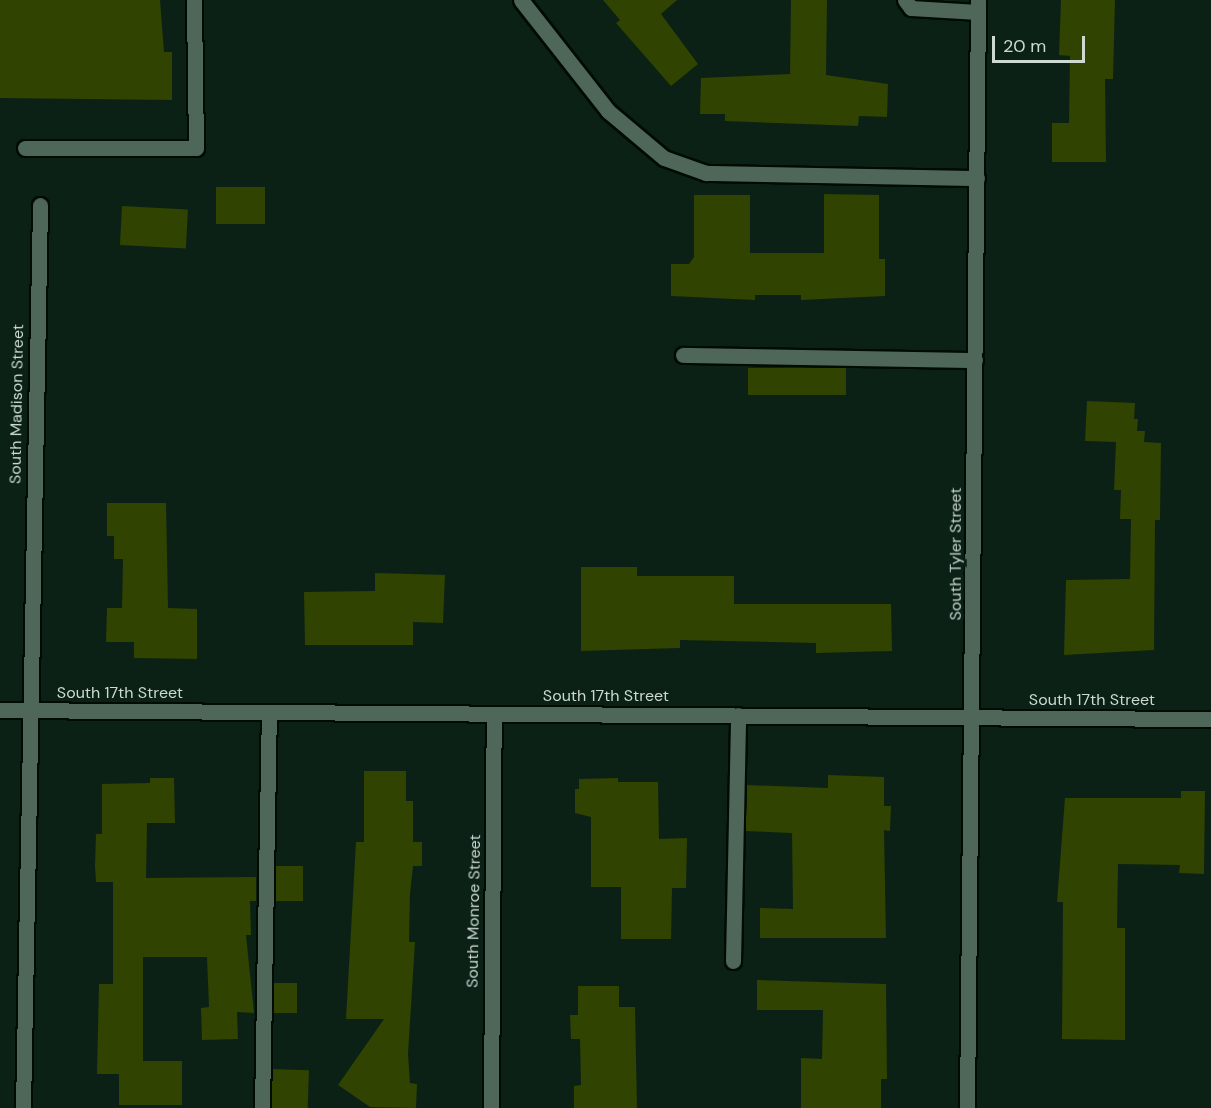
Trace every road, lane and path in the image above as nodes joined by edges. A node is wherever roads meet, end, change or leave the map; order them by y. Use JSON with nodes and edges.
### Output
{"nodes":[{"id":1,"x":194,"y":0,"type":"edge"},
{"id":2,"x":521,"y":0,"type":"edge"},
{"id":3,"x":905,"y":0,"type":"edge"},
{"id":4,"x":978,"y":6,"type":"edge"},
{"id":5,"x":25,"y":148,"type":"dead end"},
{"id":6,"x":977,"y":178,"type":"junction"},
{"id":7,"x":40,"y":205,"type":"dead end"},
{"id":8,"x":684,"y":355,"type":"dead end"},
{"id":9,"x":975,"y":360,"type":"junction"},
{"id":10,"x":0,"y":710,"type":"edge"},
{"id":11,"x":27,"y":710,"type":"junction"},
{"id":12,"x":269,"y":712,"type":"junction"},
{"id":13,"x":494,"y":714,"type":"junction"},
{"id":14,"x":738,"y":715,"type":"junction"},
{"id":15,"x":972,"y":717,"type":"junction"},
{"id":16,"x":1211,"y":719,"type":"edge"},
{"id":17,"x":733,"y":961,"type":"dead end"},
{"id":18,"x":24,"y":1108,"type":"edge"},
{"id":19,"x":262,"y":1108,"type":"edge"},
{"id":20,"x":491,"y":1108,"type":"edge"},
{"id":21,"x":967,"y":1108,"type":"edge"}],
"edges":[{"from":1,"to":5,"type":"street"},
{"from":2,"to":6,"type":"street"},
{"from":3,"to":4,"type":"street"},
{"from":4,"to":6,"type":"street","name":"South Tyler Street"},
{"from":6,"to":9,"type":"street","name":"South Tyler Street"},
{"from":7,"to":11,"type":"street","name":"South Madison Street"},
{"from":8,"to":9,"type":"street"},
{"from":9,"to":15,"type":"street","name":"South Tyler Street"},
{"from":10,"to":11,"type":"street","name":"South 17th Street"},
{"from":11,"to":12,"type":"street","name":"South 17th Street"},
{"from":11,"to":18,"type":"street","name":"South Madison Street"},
{"from":12,"to":13,"type":"street","name":"South 17th Street"},
{"from":12,"to":19,"type":"street"},
{"from":13,"to":14,"type":"street","name":"South 17th Street"},
{"from":13,"to":20,"type":"street","name":"South Monroe Street"},
{"from":14,"to":15,"type":"street","name":"South 17th Street"},
{"from":14,"to":17,"type":"street"},
{"from":15,"to":16,"type":"street","name":"South 17th Street"},
{"from":15,"to":21,"type":"street","name":"South Tyler Street"}]}
